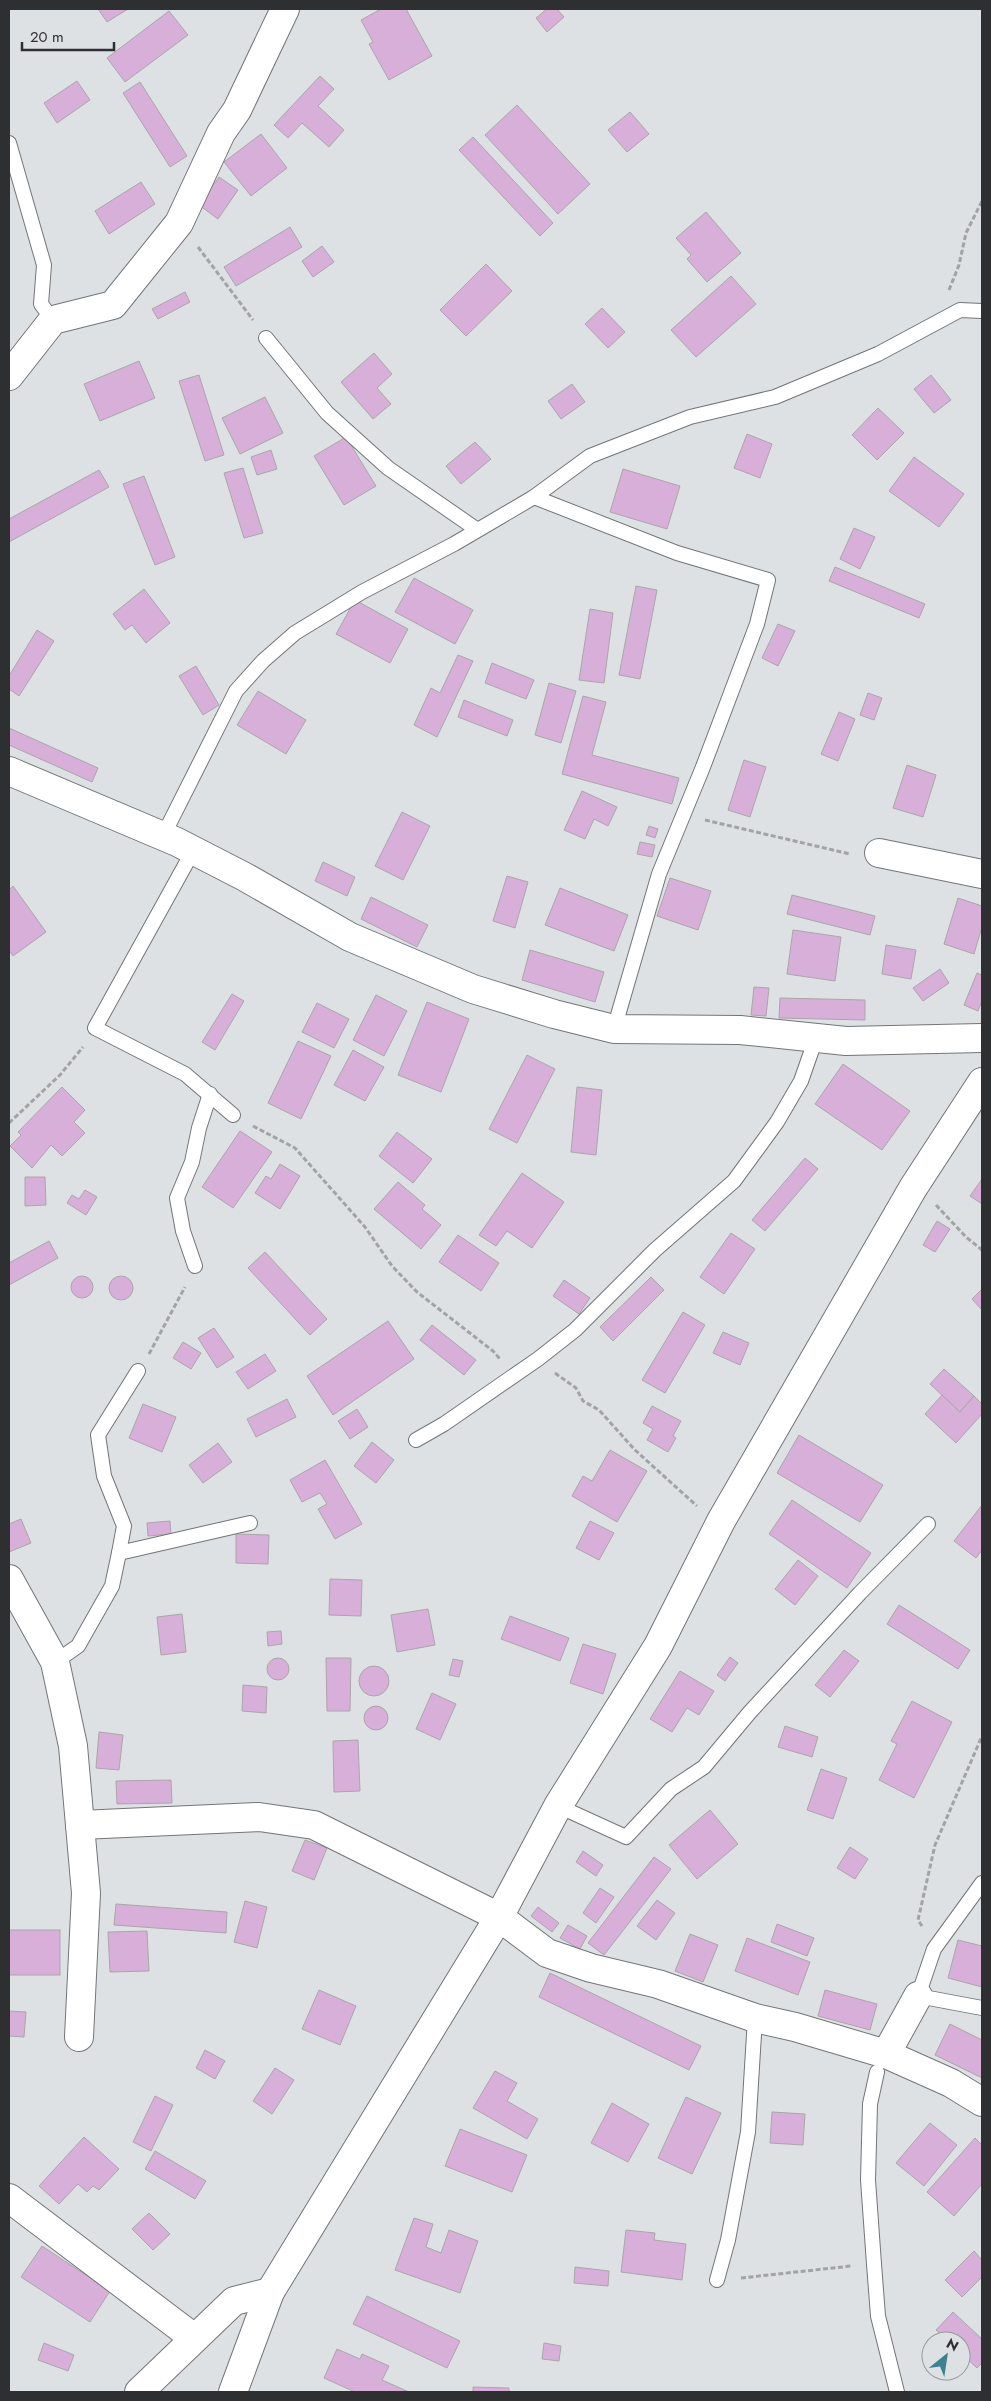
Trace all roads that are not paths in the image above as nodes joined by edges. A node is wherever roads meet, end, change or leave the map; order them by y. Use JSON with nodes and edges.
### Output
{"nodes":[{"id":1,"x":285,"y":9,"type":"edge"},
{"id":2,"x":9,"y":143,"type":"edge"},
{"id":3,"x":982,"y":311,"type":"edge"},
{"id":4,"x":53,"y":320,"type":"junction"},
{"id":5,"x":266,"y":338,"type":"road end"},
{"id":6,"x":9,"y":376,"type":"edge"},
{"id":7,"x":534,"y":497,"type":"junction"},
{"id":8,"x":476,"y":529,"type":"junction"},
{"id":9,"x":9,"y":771,"type":"edge"},
{"id":10,"x":163,"y":836,"type":"junction"},
{"id":11,"x":193,"y":851,"type":"junction"},
{"id":12,"x":879,"y":853,"type":"road end"},
{"id":13,"x":982,"y":874,"type":"edge"},
{"id":14,"x":614,"y":1029,"type":"junction"},
{"id":15,"x":816,"y":1038,"type":"junction"},
{"id":16,"x":982,"y":1038,"type":"edge"},
{"id":17,"x":982,"y":1082,"type":"edge"},
{"id":18,"x":210,"y":1094,"type":"junction"},
{"id":19,"x":233,"y":1115,"type":"road end"},
{"id":20,"x":196,"y":1266,"type":"road end"},
{"id":21,"x":138,"y":1371,"type":"road end"},
{"id":22,"x":416,"y":1440,"type":"dead end"},
{"id":23,"x":250,"y":1523,"type":"dead end"},
{"id":24,"x":928,"y":1524,"type":"dead end"},
{"id":25,"x":119,"y":1554,"type":"junction"},
{"id":26,"x":9,"y":1579,"type":"edge"},
{"id":27,"x":55,"y":1662,"type":"junction"},
{"id":28,"x":558,"y":1806,"type":"junction"},
{"id":29,"x":80,"y":1825,"type":"junction"},
{"id":30,"x":982,"y":1883,"type":"edge"},
{"id":31,"x":499,"y":1916,"type":"junction"},
{"id":32,"x":918,"y":1996,"type":"junction"},
{"id":33,"x":982,"y":2008,"type":"edge"},
{"id":34,"x":754,"y":2018,"type":"junction"},
{"id":35,"x":78,"y":2037,"type":"dead end"},
{"id":36,"x":881,"y":2063,"type":"junction"},
{"id":37,"x":982,"y":2102,"type":"edge"},
{"id":38,"x":9,"y":2198,"type":"edge"},
{"id":39,"x":717,"y":2280,"type":"road end"},
{"id":40,"x":270,"y":2292,"type":"junction"},
{"id":41,"x":194,"y":2338,"type":"junction"},
{"id":42,"x":139,"y":2392,"type":"edge"},
{"id":43,"x":234,"y":2392,"type":"edge"},
{"id":44,"x":896,"y":2392,"type":"edge"}],
"edges":[{"from":1,"to":4,"type":"street"},
{"from":2,"to":4,"type":"lane"},
{"from":3,"to":7,"type":"lane"},
{"from":4,"to":6,"type":"street"},
{"from":5,"to":8,"type":"lane"},
{"from":7,"to":8,"type":"lane"},
{"from":7,"to":14,"type":"lane"},
{"from":8,"to":10,"type":"lane"},
{"from":9,"to":10,"type":"street"},
{"from":10,"to":11,"type":"street"},
{"from":11,"to":14,"type":"street"},
{"from":11,"to":18,"type":"lane"},
{"from":12,"to":13,"type":"street"},
{"from":14,"to":15,"type":"street"},
{"from":15,"to":16,"type":"street"},
{"from":15,"to":22,"type":"lane"},
{"from":17,"to":28,"type":"street"},
{"from":18,"to":19,"type":"lane"},
{"from":18,"to":20,"type":"lane"},
{"from":21,"to":25,"type":"lane"},
{"from":23,"to":25,"type":"lane"},
{"from":24,"to":28,"type":"lane"},
{"from":25,"to":27,"type":"lane"},
{"from":26,"to":27,"type":"street"},
{"from":27,"to":29,"type":"street"},
{"from":28,"to":31,"type":"street"},
{"from":29,"to":31,"type":"street"},
{"from":29,"to":35,"type":"street"},
{"from":30,"to":32,"type":"lane"},
{"from":31,"to":34,"type":"street"},
{"from":31,"to":40,"type":"street"},
{"from":32,"to":33,"type":"lane"},
{"from":32,"to":36,"type":"street"},
{"from":34,"to":36,"type":"street"},
{"from":34,"to":39,"type":"lane"},
{"from":36,"to":37,"type":"street"},
{"from":36,"to":44,"type":"lane"},
{"from":38,"to":41,"type":"street"},
{"from":40,"to":41,"type":"street"},
{"from":40,"to":43,"type":"street"},
{"from":41,"to":42,"type":"street"}]}
